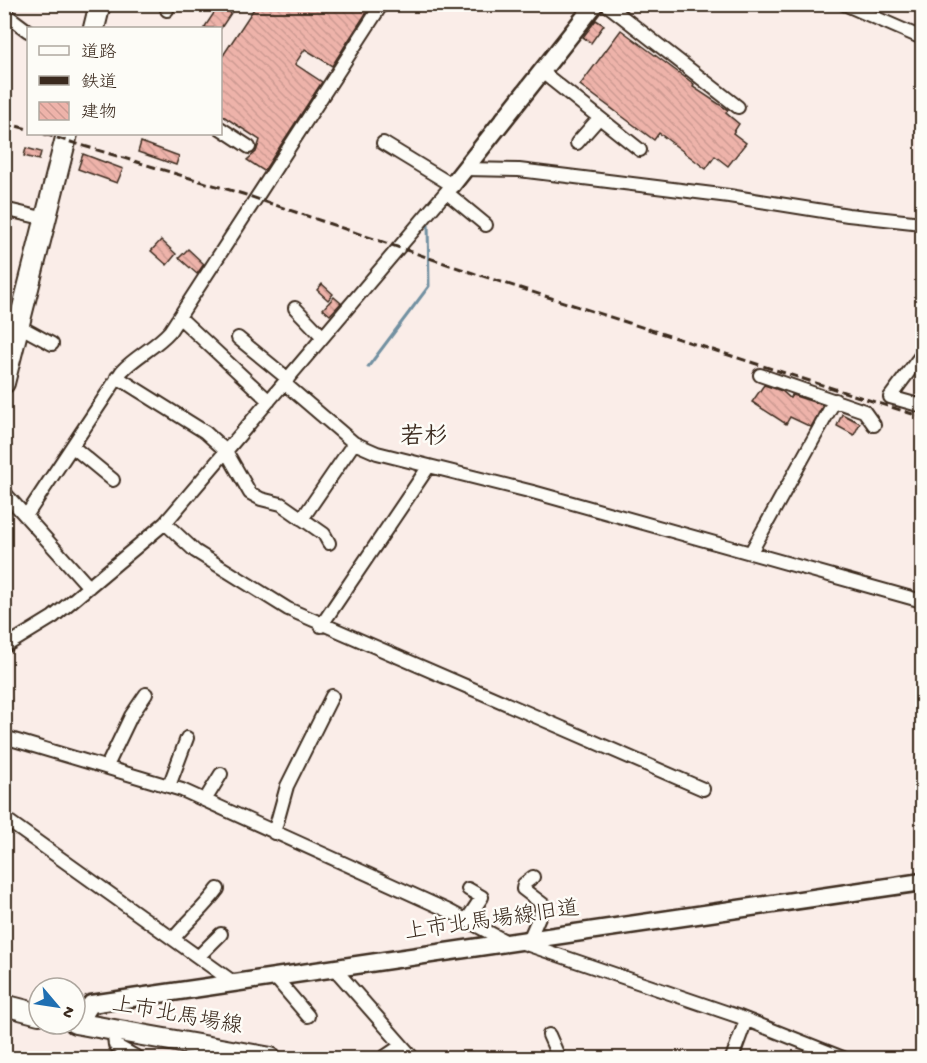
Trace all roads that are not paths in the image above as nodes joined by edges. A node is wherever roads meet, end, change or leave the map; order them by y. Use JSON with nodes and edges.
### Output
{"nodes":[{"id":1,"x":100,"y":4,"type":"edge"},
{"id":2,"x":382,"y":4,"type":"edge"},
{"id":3,"x":595,"y":4,"type":"edge"},
{"id":4,"x":606,"y":4,"type":"edge"},
{"id":5,"x":844,"y":4,"type":"edge"},
{"id":6,"x":4,"y":13,"type":"edge"},
{"id":7,"x":94,"y":27,"type":"edge"},
{"id":8,"x":27,"y":30,"type":"edge"},
{"id":9,"x":922,"y":38,"type":"edge"},
{"id":10,"x":542,"y":72,"type":"junction"},
{"id":11,"x":738,"y":107,"type":"dead end"},
{"id":12,"x":600,"y":118,"type":"junction"},
{"id":13,"x":222,"y":129,"type":"edge"},
{"id":14,"x":67,"y":135,"type":"edge"},
{"id":15,"x":382,"y":143,"type":"dead end"},
{"id":16,"x":577,"y":143,"type":"dead end"},
{"id":17,"x":249,"y":147,"type":"dead end"},
{"id":18,"x":640,"y":150,"type":"dead end"},
{"id":19,"x":465,"y":169,"type":"junction"},
{"id":20,"x":449,"y":189,"type":"junction"},
{"id":21,"x":4,"y":209,"type":"edge"},
{"id":22,"x":46,"y":219,"type":"junction"},
{"id":23,"x":922,"y":224,"type":"edge"},
{"id":24,"x":486,"y":225,"type":"dead end"},
{"id":25,"x":295,"y":308,"type":"dead end"},
{"id":26,"x":179,"y":317,"type":"junction"},
{"id":27,"x":19,"y":326,"type":"junction"},
{"id":28,"x":323,"y":337,"type":"junction"},
{"id":29,"x":238,"y":338,"type":"dead end"},
{"id":30,"x":52,"y":344,"type":"dead end"},
{"id":31,"x":922,"y":354,"type":"edge"},
{"id":32,"x":760,"y":375,"type":"dead end"},
{"id":33,"x":117,"y":377,"type":"junction"},
{"id":34,"x":286,"y":381,"type":"junction"},
{"id":35,"x":4,"y":383,"type":"edge"},
{"id":36,"x":835,"y":400,"type":"junction"},
{"id":37,"x":269,"y":401,"type":"junction"},
{"id":38,"x":922,"y":406,"type":"edge"},
{"id":39,"x":874,"y":425,"type":"dead end"},
{"id":40,"x":354,"y":442,"type":"junction"},
{"id":41,"x":73,"y":447,"type":"junction"},
{"id":42,"x":226,"y":452,"type":"junction"},
{"id":43,"x":429,"y":466,"type":"junction"},
{"id":44,"x":113,"y":480,"type":"dead end"},
{"id":45,"x":4,"y":492,"type":"edge"},
{"id":46,"x":26,"y":516,"type":"junction"},
{"id":47,"x":302,"y":519,"type":"junction"},
{"id":48,"x":165,"y":523,"type":"junction"},
{"id":49,"x":329,"y":543,"type":"dead end"},
{"id":50,"x":751,"y":552,"type":"junction"},
{"id":51,"x":88,"y":587,"type":"junction"},
{"id":52,"x":922,"y":601,"type":"edge"},
{"id":53,"x":321,"y":626,"type":"junction"},
{"id":54,"x":4,"y":647,"type":"edge"},
{"id":55,"x":146,"y":694,"type":"dead end"},
{"id":56,"x":332,"y":696,"type":"dead end"},
{"id":57,"x":4,"y":737,"type":"edge"},
{"id":58,"x":188,"y":738,"type":"dead end"},
{"id":59,"x":107,"y":766,"type":"junction"},
{"id":60,"x":221,"y":774,"type":"dead end"},
{"id":61,"x":169,"y":786,"type":"junction"},
{"id":62,"x":703,"y":789,"type":"dead end"},
{"id":63,"x":205,"y":800,"type":"junction"},
{"id":64,"x":4,"y":818,"type":"edge"},
{"id":65,"x":274,"y":833,"type":"junction"},
{"id":66,"x":533,"y":877,"type":"dead end"},
{"id":67,"x":922,"y":882,"type":"edge"},
{"id":68,"x":218,"y":889,"type":"dead end"},
{"id":69,"x":468,"y":889,"type":"dead end"},
{"id":70,"x":466,"y":921,"type":"junction"},
{"id":71,"x":221,"y":934,"type":"dead end"},
{"id":72,"x":174,"y":938,"type":"junction"},
{"id":73,"x":518,"y":941,"type":"junction"},
{"id":74,"x":199,"y":956,"type":"junction"},
{"id":75,"x":333,"y":967,"type":"junction"},
{"id":76,"x":274,"y":976,"type":"junction"},
{"id":77,"x":233,"y":982,"type":"junction"},
{"id":78,"x":4,"y":1005,"type":"edge"},
{"id":79,"x":87,"y":1009,"type":"edge"},
{"id":80,"x":27,"y":1011,"type":"edge"},
{"id":81,"x":308,"y":1016,"type":"dead end"},
{"id":82,"x":746,"y":1020,"type":"junction"},
{"id":83,"x":87,"y":1025,"type":"edge"},
{"id":84,"x":113,"y":1029,"type":"junction"},
{"id":85,"x":549,"y":1035,"type":"dead end"},
{"id":86,"x":401,"y":1047,"type":"junction"},
{"id":87,"x":131,"y":1057,"type":"edge"},
{"id":88,"x":271,"y":1059,"type":"edge"},
{"id":89,"x":383,"y":1059,"type":"edge"},
{"id":90,"x":413,"y":1059,"type":"edge"},
{"id":91,"x":559,"y":1059,"type":"edge"},
{"id":92,"x":732,"y":1059,"type":"edge"},
{"id":93,"x":843,"y":1059,"type":"edge"}],
"edges":[{"from":1,"to":7,"type":"main road"},
{"from":2,"to":26,"type":"street"},
{"from":3,"to":10,"type":"street"},
{"from":4,"to":11,"type":"street"},
{"from":5,"to":9,"type":"street"},
{"from":6,"to":8,"type":"street"},
{"from":10,"to":12,"type":"street"},
{"from":10,"to":19,"type":"street"},
{"from":12,"to":16,"type":"street"},
{"from":12,"to":18,"type":"street"},
{"from":13,"to":17,"type":"street"},
{"from":14,"to":22,"type":"main road"},
{"from":15,"to":20,"type":"street"},
{"from":19,"to":20,"type":"street"},
{"from":19,"to":23,"type":"street"},
{"from":20,"to":24,"type":"street"},
{"from":20,"to":28,"type":"street"},
{"from":21,"to":22,"type":"street"},
{"from":22,"to":27,"type":"main road"},
{"from":25,"to":28,"type":"street"},
{"from":26,"to":33,"type":"street"},
{"from":26,"to":37,"type":"street"},
{"from":27,"to":30,"type":"street"},
{"from":27,"to":35,"type":"main road"},
{"from":28,"to":34,"type":"street"},
{"from":29,"to":34,"type":"street"},
{"from":31,"to":38,"type":"street"},
{"from":32,"to":36,"type":"street"},
{"from":33,"to":41,"type":"street"},
{"from":33,"to":42,"type":"street"},
{"from":34,"to":37,"type":"street"},
{"from":34,"to":40,"type":"street"},
{"from":36,"to":39,"type":"street"},
{"from":36,"to":50,"type":"street"},
{"from":37,"to":42,"type":"street"},
{"from":40,"to":43,"type":"street"},
{"from":40,"to":47,"type":"street"},
{"from":41,"to":44,"type":"street"},
{"from":41,"to":46,"type":"street"},
{"from":42,"to":47,"type":"street"},
{"from":42,"to":48,"type":"street"},
{"from":43,"to":50,"type":"street"},
{"from":43,"to":53,"type":"street"},
{"from":45,"to":46,"type":"street"},
{"from":46,"to":51,"type":"street"},
{"from":47,"to":49,"type":"street"},
{"from":48,"to":51,"type":"street"},
{"from":48,"to":53,"type":"street"},
{"from":50,"to":52,"type":"street"},
{"from":51,"to":54,"type":"street"},
{"from":53,"to":62,"type":"street"},
{"from":55,"to":59,"type":"street"},
{"from":56,"to":65,"type":"street"},
{"from":57,"to":59,"type":"street"},
{"from":58,"to":61,"type":"street"},
{"from":59,"to":61,"type":"street"},
{"from":60,"to":63,"type":"street"},
{"from":61,"to":63,"type":"street"},
{"from":63,"to":65,"type":"street"},
{"from":64,"to":72,"type":"street"},
{"from":65,"to":70,"type":"street"},
{"from":66,"to":73,"type":"street"},
{"from":67,"to":73,"type":"street","name":"上市北馬場線旧道"},
{"from":68,"to":72,"type":"street"},
{"from":69,"to":70,"type":"street"},
{"from":70,"to":73,"type":"street"},
{"from":71,"to":74,"type":"street"},
{"from":72,"to":74,"type":"street"},
{"from":73,"to":75,"type":"street","name":"上市北馬場線旧道"},
{"from":73,"to":82,"type":"street"},
{"from":74,"to":77,"type":"street"},
{"from":75,"to":76,"type":"street","name":"上市北馬場線旧道"},
{"from":75,"to":86,"type":"street"},
{"from":76,"to":77,"type":"street","name":"上市北馬場線旧道"},
{"from":76,"to":81,"type":"street"},
{"from":77,"to":79,"type":"street","name":"上市北馬場線旧道"},
{"from":78,"to":80,"type":"main road"},
{"from":82,"to":92,"type":"street"},
{"from":82,"to":93,"type":"street"},
{"from":83,"to":84,"type":"main road","name":"上市北馬場線"},
{"from":84,"to":87,"type":"street"},
{"from":84,"to":88,"type":"main road","name":"上市北馬場線"},
{"from":85,"to":91,"type":"street"},
{"from":86,"to":89,"type":"street"},
{"from":86,"to":90,"type":"street"}]}
